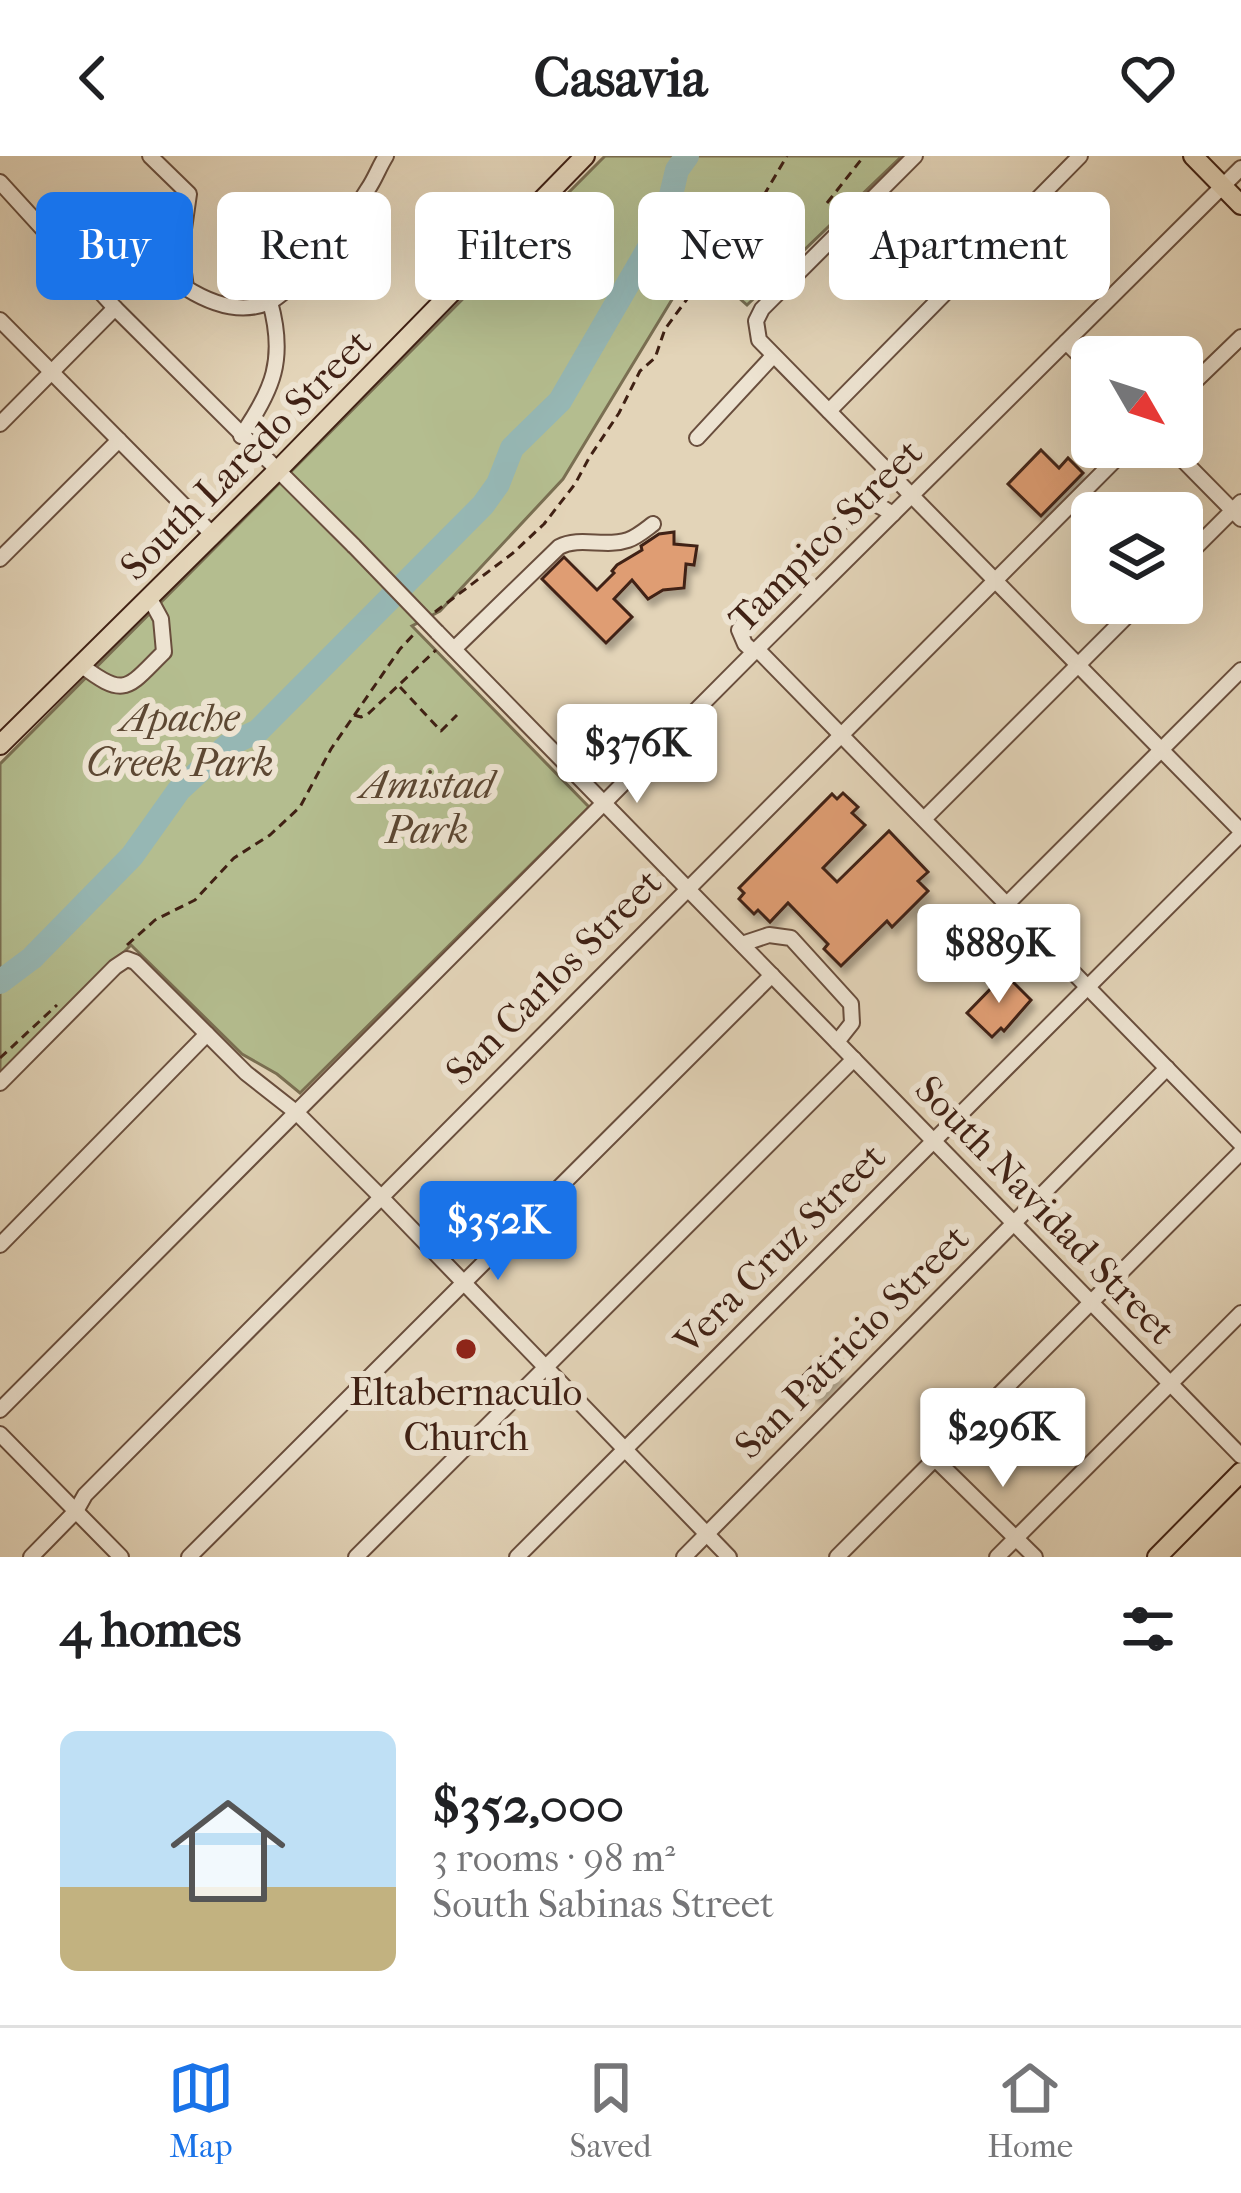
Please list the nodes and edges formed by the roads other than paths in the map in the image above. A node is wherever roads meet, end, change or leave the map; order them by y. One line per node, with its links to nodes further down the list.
1 (150, 156): 11 (street)
2 (386, 156): 11 (street)
3 (586, 156): 27 (main road, South Laredo Street)
4 (915, 156): 17 (street)
5 (1080, 156): 20 (street)
6 (1193, 156): 9 (main road)
7 (1241, 168): 9 (street, Tampico Street)
8 (0, 182): 12 (street, South Navidad Street)
9 (1223, 186): 10 (main road); 15 (street, Tampico Street)
10 (1241, 205)
11 (270, 302): 22 (street)
12 (115, 308): 18 (street); 22 (street, South Navidad Street)
13 (0, 320): 18 (street)
14 (1241, 337): 19 (street)
15 (1066, 341): 16 (street); 28 (street, Tampico Street)
16 (1071, 346)
17 (773, 356): 20 (street); 23 (street)
18 (52, 372): 21 (street); 24 (street)
19 (1203, 374)
20 (829, 411): 28 (street)
21 (0, 424)
22 (241, 436): 27 (street, South Navidad Street)
23 (697, 438)
24 (119, 440): 32 (street); 34 (street)
25 (1107, 468): 35 (street, San Carlos Street)
26 (1192, 468): 29 (street)
27 (278, 470): 32 (main road, South Laredo Street); 38 (street, South Navidad Street, bridge)
28 (912, 495): 30 (street, Tampico Street); 35 (street)
29 (1238, 511): 33 (street)
30 (892, 514): 39 (street, Tampico Street); 39 (street)
31 (653, 524): 38 (street)
32 (212, 534): 36 (main road, South Laredo Street)
33 (1203, 542)
34 (0, 559)
35 (994, 579): 41 (street); 43 (street, San Carlos Street)
36 (149, 597): 40 (main road, South Laredo Street); 40 (street)
37 (1119, 624): 41 (street)
38 (443, 643): 46 (street, South Navidad Street)
39 (756, 651): 43 (street); 46 (street, Tampico Street)
40 (81, 664): 44 (main road, South Laredo Street)
41 (1078, 664): 45 (street); 47 (street)
42 (1241, 670): 45 (street)
43 (841, 734): 47 (street); 49 (street, San Carlos Street)
44 (0, 745)
45 (1161, 750): 48 (street); 50 (street)
46 (603, 805): 49 (street, South Navidad Street); 59 (street, Tampico Street)
47 (924, 819): 50 (street)
48 (1241, 832): 53 (street, Vera Cruz Street)
49 (686, 888): 51 (street, South Navidad Street); 62 (street, San Carlos Street)
50 (1007, 904): 53 (street)
51 (742, 944): 52 (street, South Navidad Street); 55 (street)
52 (772, 975): 55 (street, South Navidad Street); 65 (street)
53 (1089, 987): 57 (street); 60 (street, Vera Cruz Street)
54 (207, 1034): 58 (street); 59 (street); 64 (street)
55 (837, 1042): 56 (street, South Navidad Street)
56 (854, 1059): 60 (street, South Navidad Street); 68 (street)
57 (1167, 1068): 61 (street); 63 (street, San Patricio Street)
58 (0, 1083)
59 (297, 1114): 62 (street); 70 (street, Tampico Street)
60 (932, 1142): 63 (street, South Navidad Street); 72 (street, Vera Cruz Street)
61 (1241, 1148): 66 (street)
62 (381, 1197): 65 (street); 76 (street, San Carlos Street)
63 (1013, 1223): 66 (street, South Navidad Street); 77 (street, San Patricio Street)
64 (0, 1245)
65 (465, 1282): 68 (street); 81 (street)
66 (1091, 1303): 69 (street, South Navidad Street); 74 (street)
67 (1241, 1313): 69 (street)
68 (544, 1367): 72 (street); 82 (street)
69 (1171, 1384): 73 (street, South Navidad Street); 78 (street)
70 (0, 1410)
71 (0, 1434): 76 (street)
72 (624, 1450): 77 (street); 83 (street, Vera Cruz Street)
73 (1241, 1456)
74 (935, 1459): 78 (street); 86 (street)
75 (1241, 1472): 89 (main road)
76 (76, 1511): 79 (street, San Carlos Street); 80 (street)
77 (707, 1534): 84 (street, San Patricio Street); 85 (street)
78 (1017, 1538): 87 (street); 88 (street)
79 (31, 1557)
80 (121, 1557)
81 (189, 1557)
82 (356, 1557)
83 (518, 1557)
84 (684, 1557)
85 (729, 1557)
86 (837, 1557)
87 (997, 1557)
88 (1035, 1557)
89 (1156, 1557)

